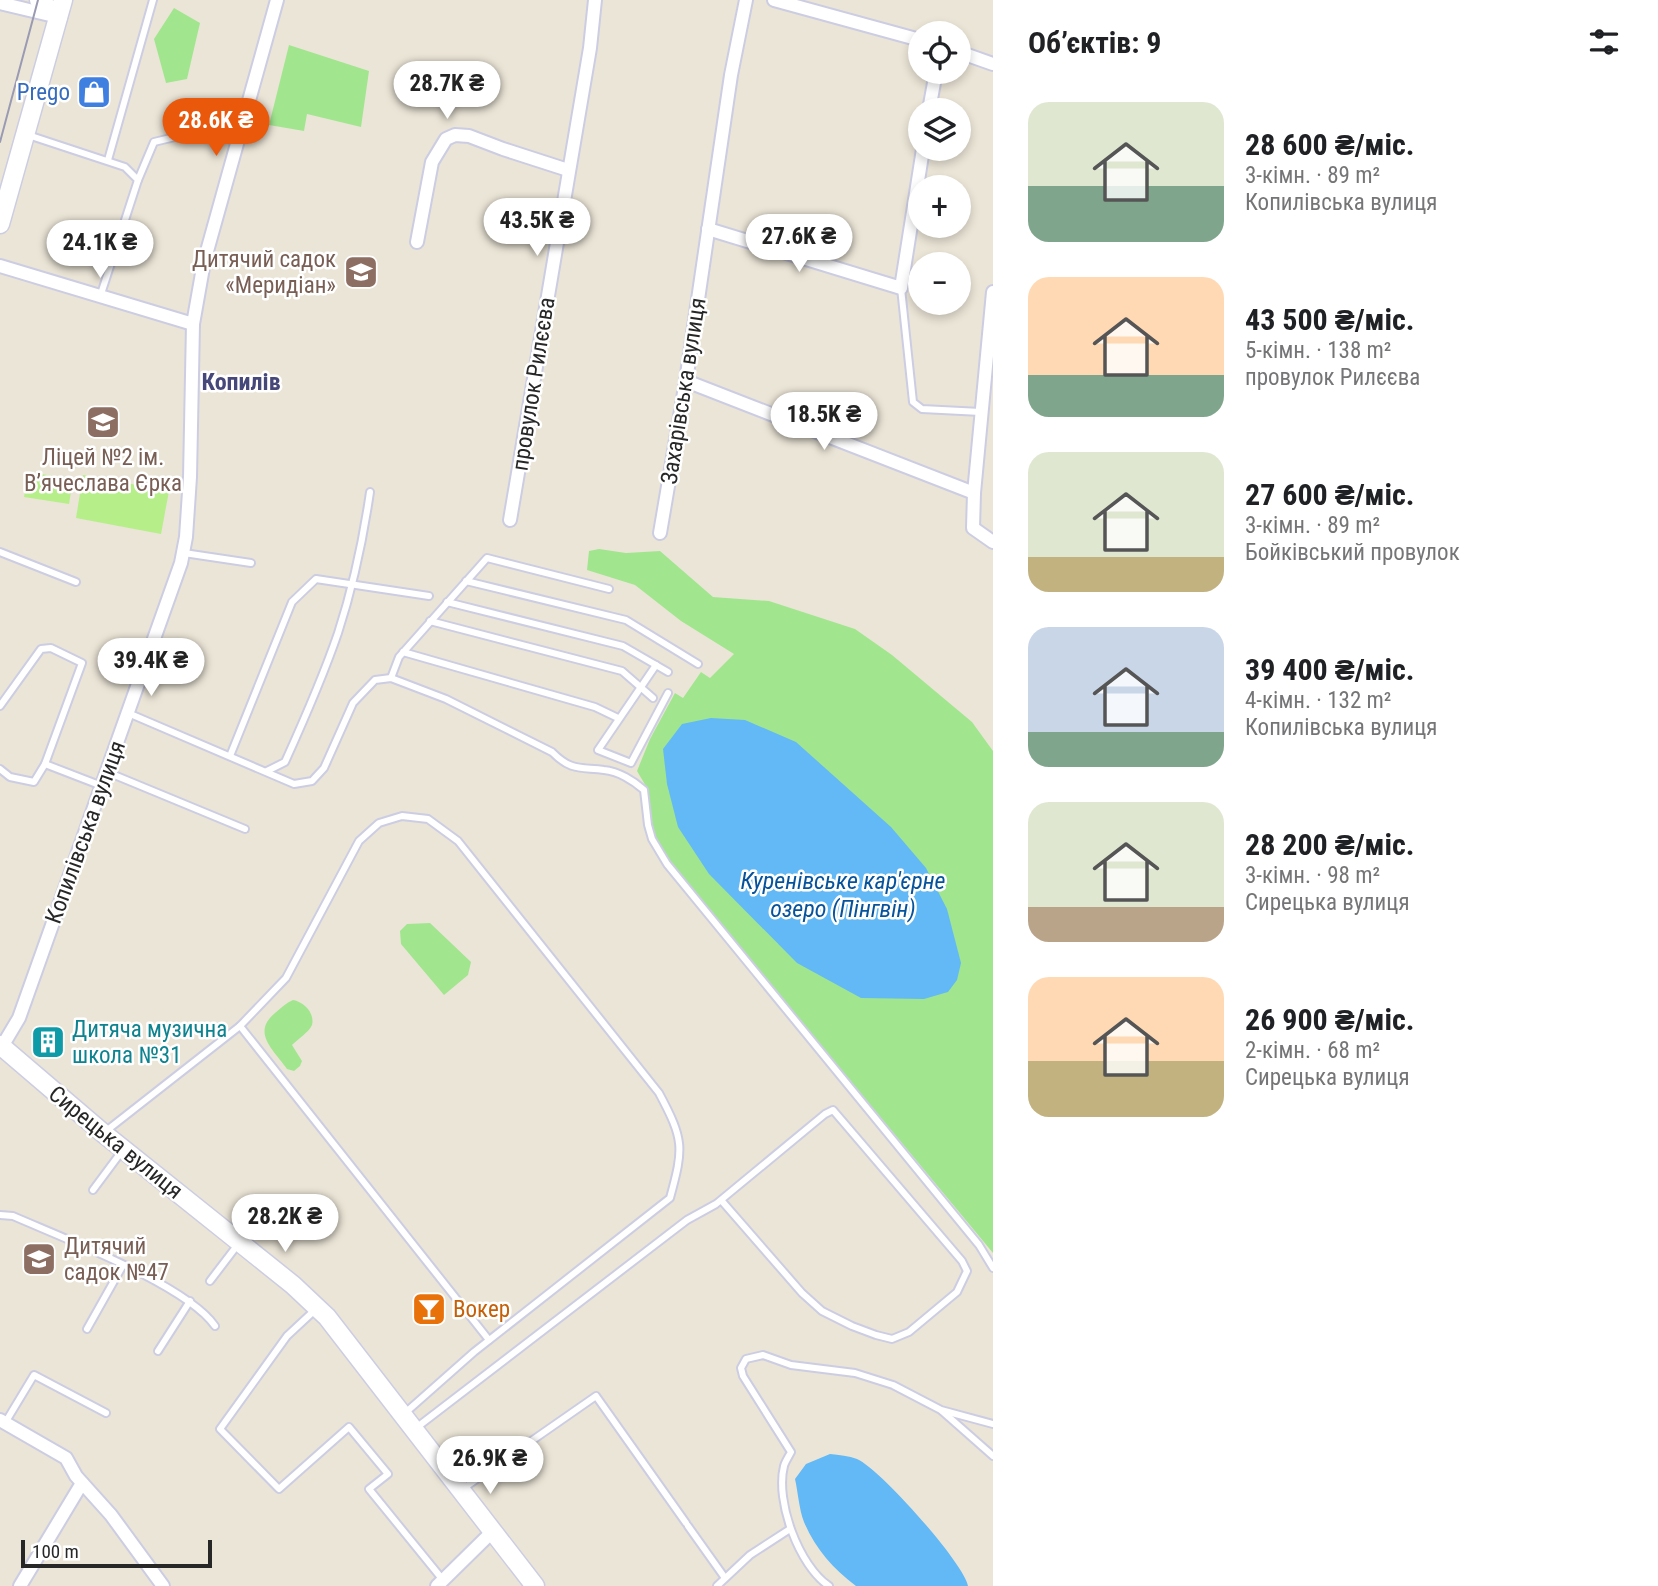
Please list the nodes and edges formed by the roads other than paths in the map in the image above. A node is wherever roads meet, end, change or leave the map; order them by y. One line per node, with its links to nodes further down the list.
1 (39, 0): 8 (main road)
2 (153, 0): 16 (lane)
3 (277, 0): 13 (street, Копилівська вулиця)
4 (595, 0): 18 (street, провулок Рилєєва)
5 (746, 0): 21 (street, Захарівська вулиця)
6 (774, 0): 9 (street)
7 (0, 3): 8 (street)
8 (61, 8): 14 (main road)
9 (908, 37)
10 (971, 56): 11 (street)
11 (993, 64)
12 (204, 111): 13 (lane)
13 (243, 126): 28 (street, Копилівська вулиця)
14 (26, 134): 16 (lane); 20 (main road)
15 (175, 137): 19 (lane)
16 (108, 160): 19 (lane)
17 (921, 161): 24 (street)
18 (568, 170): 22 (street); 33 (street, провулок Рилєєва)
19 (138, 180): 26 (lane)
20 (0, 224)
21 (708, 229): 24 (street); 29 (street, Захарівська вулиця)
22 (417, 242)
23 (0, 266): 26 (street)
24 (901, 288): 30 (lane)
25 (993, 292): 27 (street)
26 (100, 298): 28 (street)
27 (992, 318): 30 (street)
28 (193, 324): 37 (street, Копилівська вулиця)
29 (686, 381): 32 (street); 34 (street, Захарівська вулиця)
30 (981, 412): 32 (street)
31 (370, 492): 42 (lane)
32 (974, 493): 35 (street)
33 (510, 520)
34 (660, 533)
35 (993, 542)
36 (2, 553): 38 (lane); 41 (lane)
37 (183, 553): 39 (lane); 56 (street, Копилівська вулиця)
38 (0, 562)
39 (251, 562)
40 (466, 581): 43 (lane); 45 (lane); 48 (lane)
41 (76, 582)
42 (351, 584): 44 (lane); 58 (lane); 62 (lane)
43 (609, 589)
44 (429, 596)
45 (447, 602): 46 (lane); 49 (lane)
46 (430, 621): 47 (lane); 52 (lane)
47 (403, 652): 51 (lane); 57 (lane)
48 (698, 664)
49 (656, 665): 50 (lane); 52 (lane)
50 (668, 672)
51 (391, 678): 62 (lane); 64 (lane)
52 (640, 687): 54 (lane); 57 (lane)
53 (668, 694): 59 (lane)
54 (653, 698)
55 (0, 706): 60 (lane)
56 (128, 713): 58 (lane); 63 (street, Копилівська вулиця)
57 (618, 718): 59 (lane)
58 (230, 756): 62 (lane)
59 (631, 763): 64 (lane)
60 (45, 764): 61 (lane); 65 (lane)
61 (0, 769)
62 (267, 771)
63 (107, 772): 65 (street, Копилівська вулиця); 66 (lane)
64 (625, 777): 76 (lane)
65 (102, 786): 68 (street, Копилівська вулиця)
66 (245, 829)
67 (240, 1026): 69 (lane); 82 (lane); 82 (lane)
68 (1, 1047): 69 (main road, Сирецька вулиця)
69 (103, 1133): 70 (main road, Сирецька вулиця)
70 (123, 1149): 71 (lane); 74 (main road, Сирецька вулиця)
71 (93, 1190)
72 (721, 1200): 72 (lane); 89 (lane)
73 (0, 1215): 75 (lane)
74 (240, 1242): 77 (lane); 79 (main road, Сирецька вулиця)
75 (123, 1265): 78 (lane); 81 (lane)
76 (993, 1268)
77 (210, 1281)
78 (190, 1301): 80 (lane); 83 (lane)
79 (318, 1307): 86 (main road, Сирецька вулиця); 96 (lane)
80 (215, 1326)
81 (87, 1329)
82 (489, 1340): 86 (lane)
83 (158, 1352)
84 (941, 1410): 88 (lane); 90 (lane); 93 (lane)
85 (106, 1413): 87 (lane)
86 (403, 1414): 89 (main road, Сирецька вулиця)
87 (2, 1421): 91 (street)
88 (993, 1424)
89 (415, 1429): 92 (main road, Сирецька вулиця)
90 (993, 1456)
91 (82, 1483): 97 (street); 98 (street)
92 (461, 1490): 94 (main road, Сирецька вулиця); 95 (lane)
93 (790, 1529): 95 (lane); 101 (lane)
94 (493, 1531): 96 (street); 99 (main road, Сирецька вулиця)
95 (725, 1578): 100 (lane)
96 (440, 1583)
97 (20, 1586)
98 (163, 1586)
99 (535, 1586)
100 (717, 1586)
101 (829, 1586)

